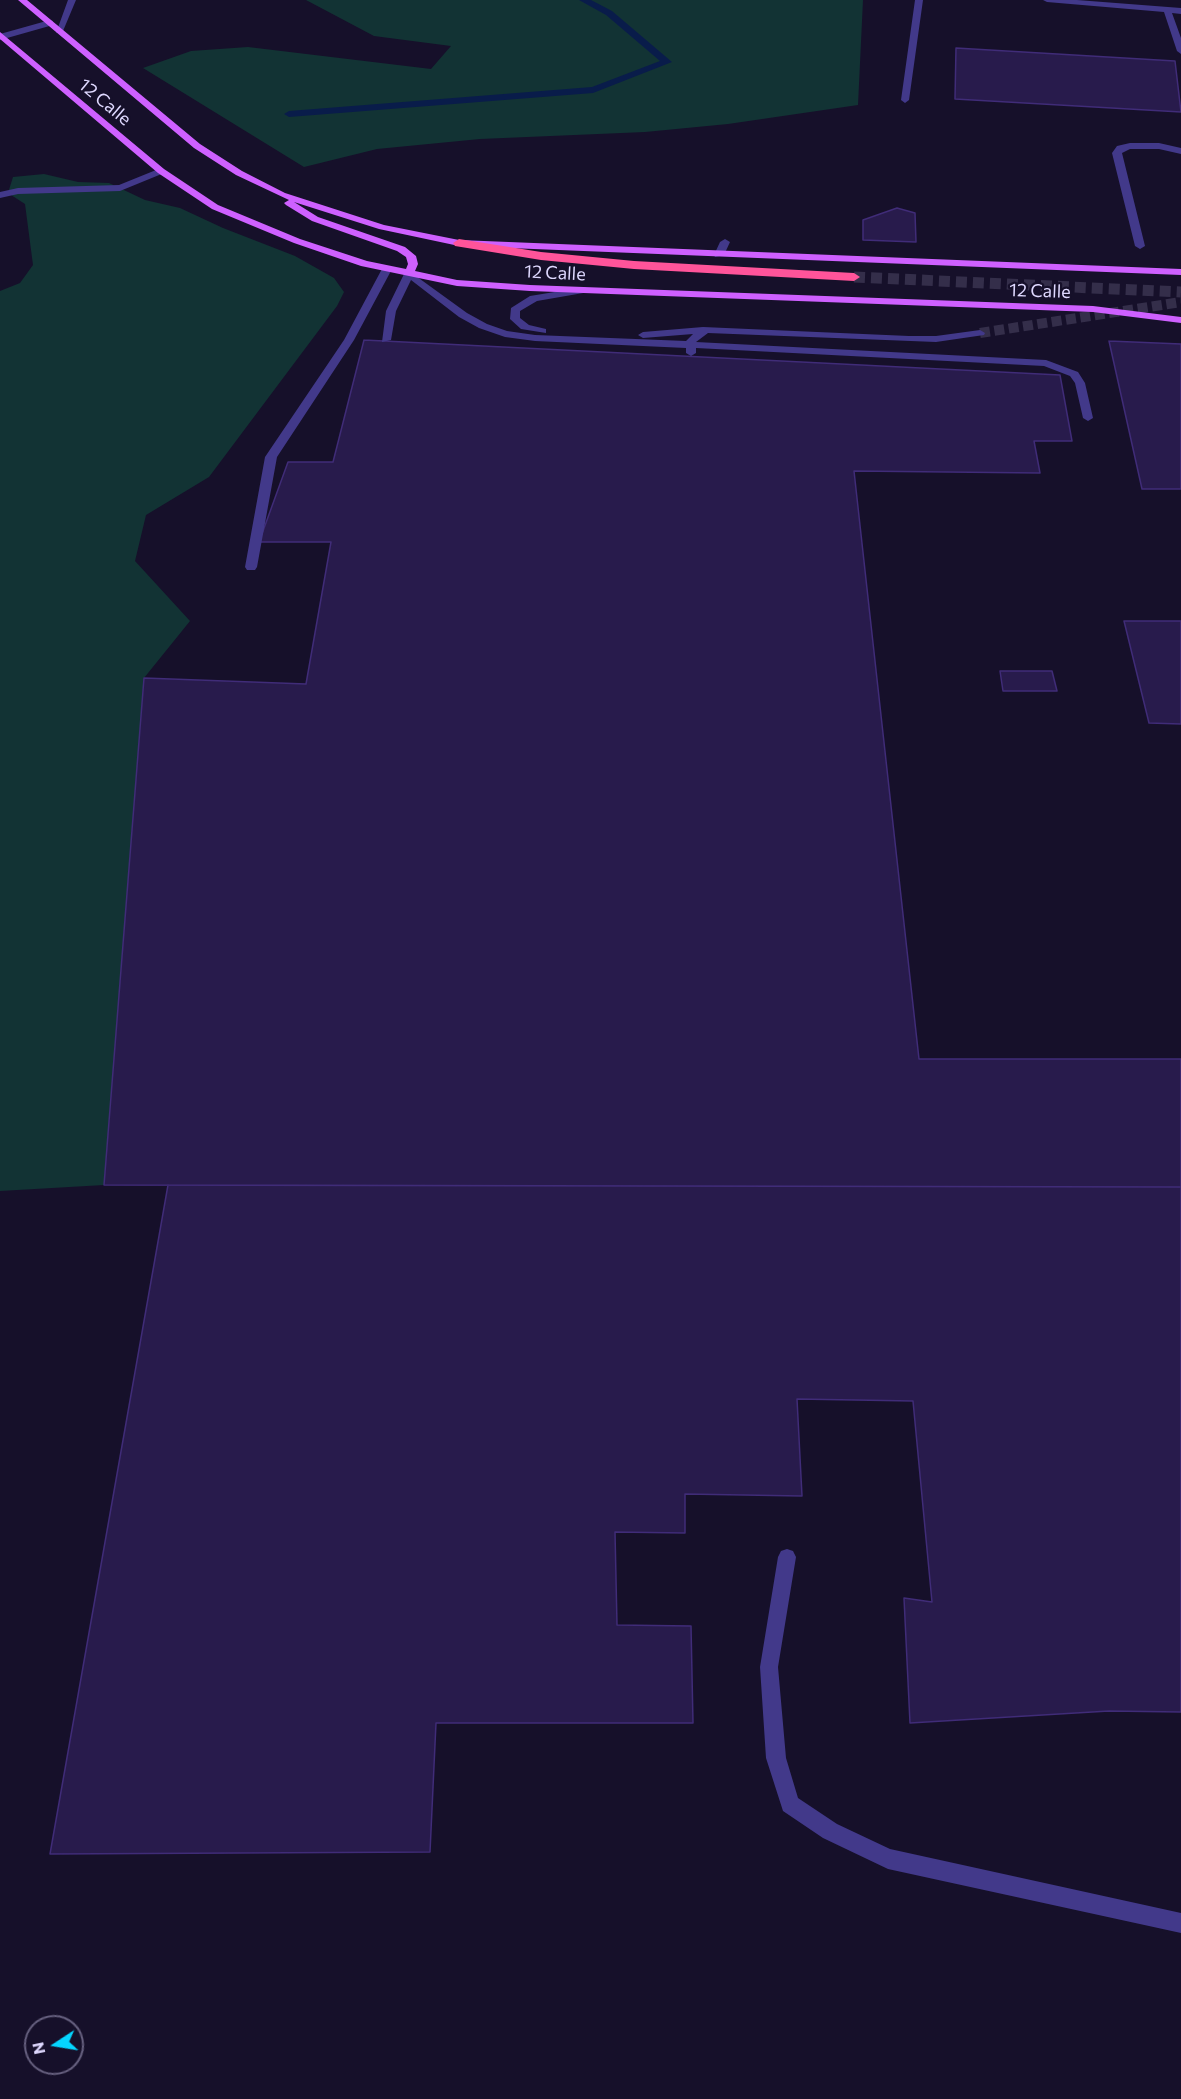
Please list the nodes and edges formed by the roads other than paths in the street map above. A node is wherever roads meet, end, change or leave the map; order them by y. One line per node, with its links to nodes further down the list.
1 (22, 0): 7 (main road, 12 Calle)
2 (72, 0): 8 (street)
3 (919, 0): 11 (street)
4 (1047, 0): 5 (street)
5 (1167, 10): 6 (street); 10 (street)
6 (1181, 11)
7 (50, 23): 8 (main road, 12 Calle); 9 (street)
8 (59, 32): 15 (main road, 12 Calle)
9 (0, 36): 13 (main road, 12 Calle)
10 (1181, 51)
11 (905, 100)
12 (1181, 151): 18 (street)
13 (161, 171): 14 (street); 20 (main road, 12 Calle)
14 (0, 195)
15 (282, 195): 17 (main road, 12 Calle); 22 (main road)
16 (725, 242): 19 (street)
17 (459, 243): 19 (main road, 12 Calle); 23 (highway)
18 (1140, 246)
19 (719, 255): 21 (main road, 12 Calle)
20 (387, 269): 22 (main road, 12 Calle); 31 (street)
21 (1181, 272)
22 (409, 274): 24 (main road, 12 Calle); 28 (street); 29 (street)
23 (854, 277)
24 (585, 290): 25 (main road, 12 Calle); 26 (street)
25 (1181, 320)
26 (706, 330): 27 (street); 29 (street)
27 (980, 333)
28 (386, 340)
29 (691, 350): 30 (street)
30 (1088, 418)
31 (251, 567)
32 (787, 1557): 33 (street)
33 (1181, 1923)

